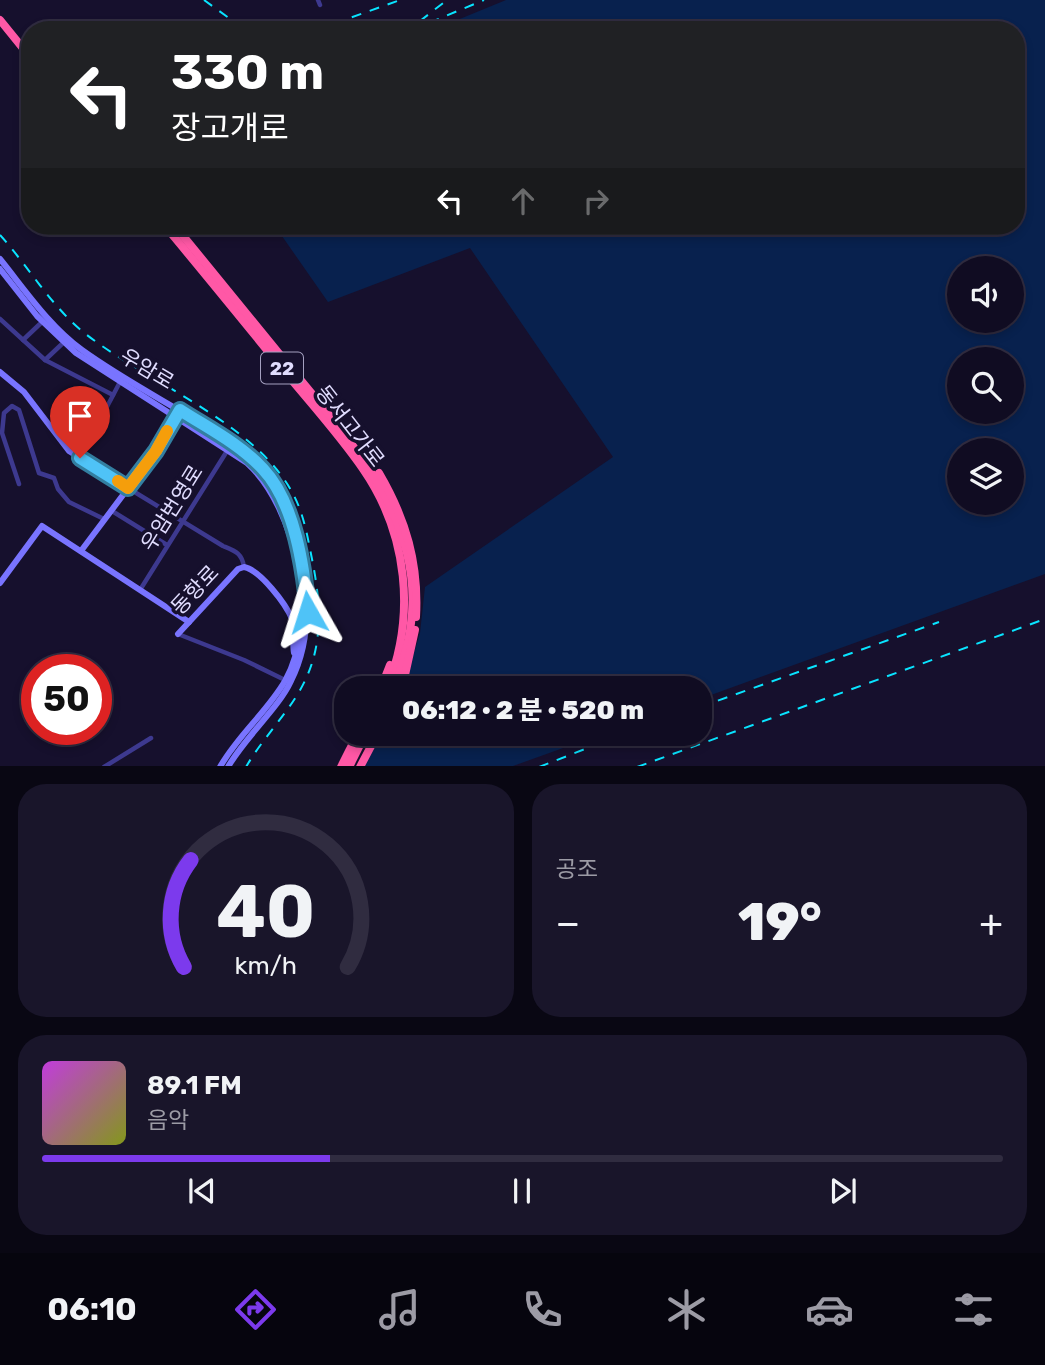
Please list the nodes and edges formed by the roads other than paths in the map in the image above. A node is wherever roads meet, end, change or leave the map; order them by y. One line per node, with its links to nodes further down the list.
1 (0, 12): 3 (highway)
2 (0, 20): 4 (highway)
3 (21, 37)
4 (21, 46)
5 (172, 235): 19 (highway, 동서고가로 / 22)
6 (182, 235): 36 (highway, 동서고가로 / 22)
7 (0, 259): 17 (main road, 우암로)
8 (0, 269): 10 (main road, 우암로)
9 (0, 319): 11 (street)
10 (42, 322): 11 (street); 12 (main road, 우암로)
11 (23, 340): 13 (street)
12 (64, 343): 13 (street); 15 (main road, 우암로)
13 (46, 360): 16 (street)
14 (0, 372): 20 (main road)
15 (120, 382): 16 (street); 17 (main road, 우암로)
16 (113, 395): 20 (street)
17 (178, 413): 18 (main road, 우암로); 22 (main road)
18 (230, 446): 25 (street, 우암번영로); 33 (main road, 우암로); 44 (main road, 우암로)
19 (347, 447): 34 (highway); 35 (highway, 동서고가로 / 22)
20 (80, 458): 22 (main road)
21 (19, 484): 24 (street)
22 (128, 488): 23 (main road); 25 (street)
23 (111, 510): 24 (main road); 26 (street)
24 (104, 519): 27 (main road)
25 (182, 521): 26 (street, 우암번영로); 28 (street)
26 (167, 545): 30 (street, 우암번영로)
27 (80, 551): 29 (main road); 30 (main road)
28 (244, 567): 31 (main road, 동항로); 33 (main road, 동항로)
29 (0, 583)
30 (140, 590): 31 (main road)
31 (189, 622): 32 (main road, 동항로)
32 (178, 634): 37 (street, 동항로)
33 (295, 656): 37 (main road, 우암로)
34 (386, 676)
35 (392, 676)
36 (400, 676)
37 (285, 680): 43 (main road, 우암로)
38 (151, 738): 42 (street)
39 (351, 746): 45 (highway)
40 (359, 746): 46 (highway)
41 (369, 746): 47 (highway)
42 (104, 766)
43 (220, 766)
44 (228, 766)
45 (341, 766)
46 (349, 766)
47 (359, 766)

